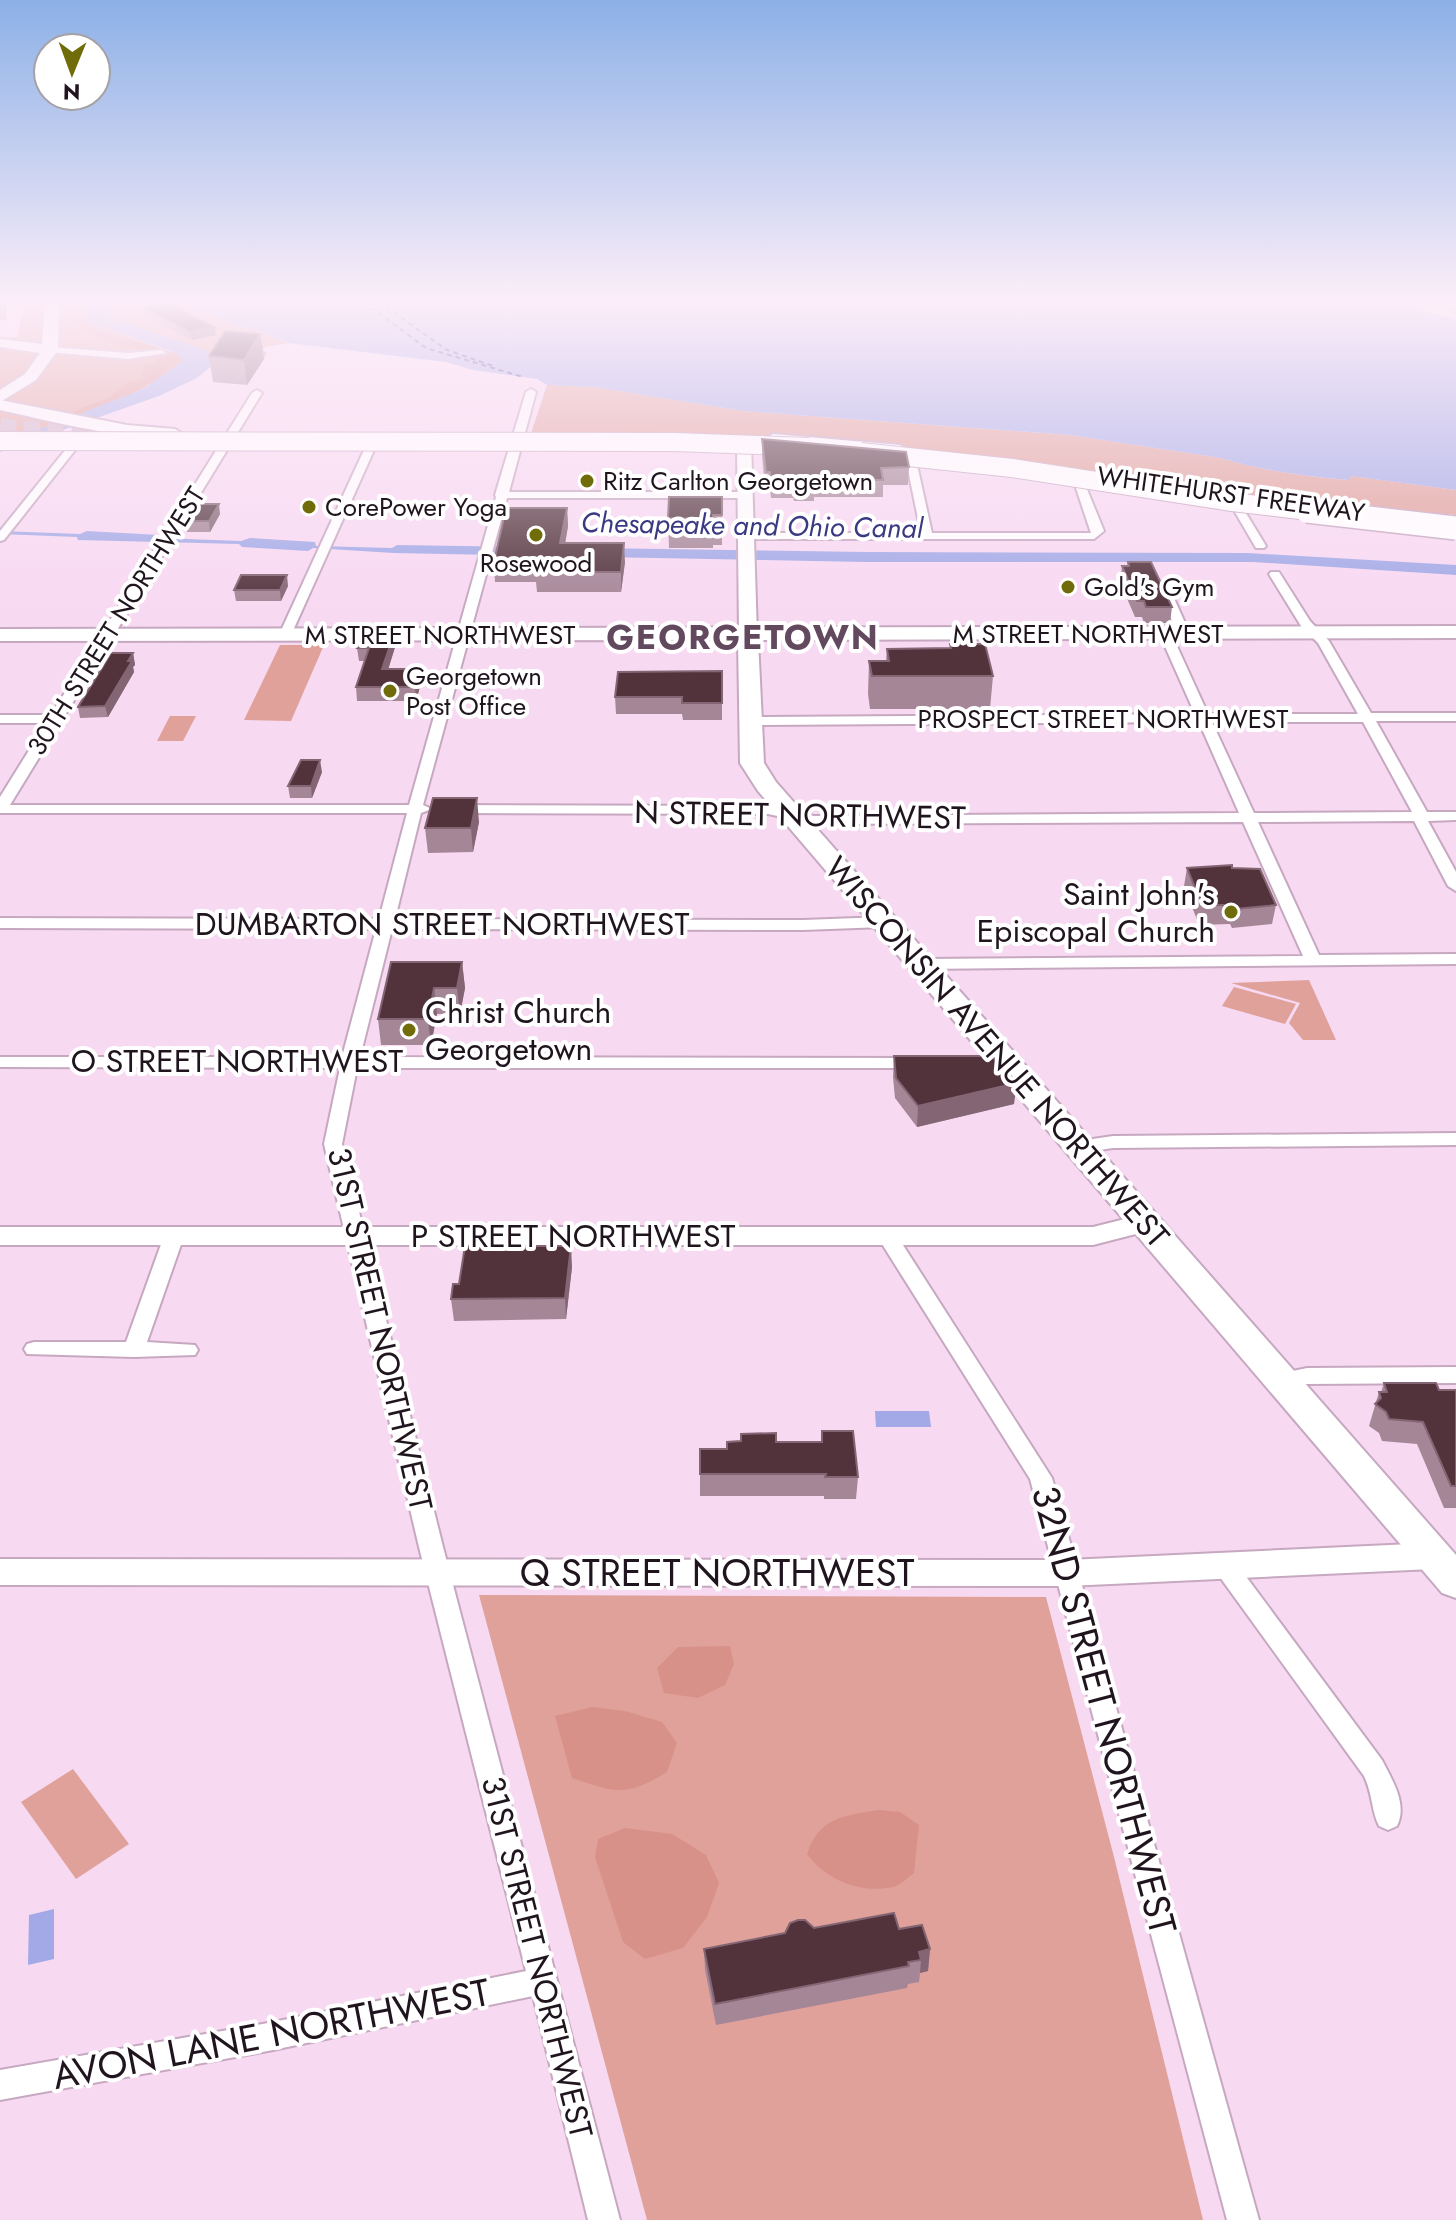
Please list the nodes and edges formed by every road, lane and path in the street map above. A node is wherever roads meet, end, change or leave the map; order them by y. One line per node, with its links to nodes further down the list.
1 (32, 406): 4 (highway)
2 (249, 406): 7 (street, 30TH STREET NORTHWEST)
3 (527, 406): 9 (street, 31ST STREET NORTHWEST)
4 (127, 431): 5 (highway, WHITEHURST FREEWAY); 18 (highway, WHITEHURST FREEWAY, bridge)
5 (4, 434): 6 (main road); 10 (highway, WHITEHURST FREEWAY, bridge)
6 (82, 435): 7 (main road); 20 (street)
7 (229, 438): 8 (main road); 27 (street, 30TH STREET NORTHWEST)
8 (374, 439): 9 (main road); 30 (street)
9 (516, 439): 11 (main road); 15 (street, 31ST STREET NORTHWEST)
10 (261, 440): 12 (highway, bridge); 18 (highway, WHITEHURST FREEWAY, bridge)
11 (744, 441): 16 (main road, WISCONSIN AVENUE NORTHWEST); 18 (street)
12 (0, 455)
13 (911, 460): 19 (street)
14 (1079, 482): 19 (street)
15 (500, 495): 16 (street); 31 (street, 31ST STREET NORTHWEST)
16 (745, 495): 22 (main road, WISCONSIN AVENUE NORTHWEST)
17 (1237, 507): 21 (street)
18 (1456, 524)
19 (927, 537): 22 (street)
20 (0, 538)
21 (1260, 546)
22 (746, 550): 32 (main road, WISCONSIN AVENUE NORTHWEST)
23 (1156, 574): 28 (street)
24 (1275, 574): 26 (street)
25 (1456, 632): 26 (main road, M STREET NORTHWEST)
26 (1315, 633): 28 (main road, M STREET NORTHWEST); 34 (street)
27 (109, 634): 29 (main road, M STREET NORTHWEST); 30 (main road, M STREET NORTHWEST); 36 (street, 30TH STREET NORTHWEST)
28 (1174, 634): 32 (main road, M STREET NORTHWEST); 37 (street)
29 (0, 635)
30 (285, 635): 31 (main road, M STREET NORTHWEST)
31 (463, 635): 32 (main road, M STREET NORTHWEST); 40 (street, 31ST STREET NORTHWEST)
32 (748, 635): 38 (main road, WISCONSIN AVENUE NORTHWEST)
33 (1456, 717): 34 (street, PROSPECT STREET NORTHWEST)
34 (1368, 718): 37 (street, PROSPECT STREET NORTHWEST); 43 (street)
35 (0, 719): 36 (street)
36 (56, 719): 39 (street, 30TH STREET NORTHWEST)
37 (1202, 719): 38 (street, PROSPECT STREET NORTHWEST); 44 (street)
38 (750, 721): 41 (main road, WISCONSIN AVENUE NORTHWEST)
39 (0, 809): 40 (street, N STREET NORTHWEST)
40 (416, 810): 41 (street, N STREET NORTHWEST); 48 (street, 31ST STREET NORTHWEST)
41 (790, 814): 44 (street, N STREET NORTHWEST); 46 (main road, WISCONSIN AVENUE NORTHWEST)
42 (1456, 816): 43 (street, N STREET NORTHWEST)
43 (1421, 817): 44 (street, N STREET NORTHWEST); 45 (street)
44 (1246, 818): 50 (street)
45 (1456, 886)
46 (884, 922): 48 (street, DUMBARTON STREET NORTHWEST); 51 (main road, WISCONSIN AVENUE NORTHWEST)
47 (0, 923): 48 (street, DUMBARTON STREET NORTHWEST)
48 (387, 923): 52 (street, 31ST STREET NORTHWEST)
49 (1456, 959): 50 (street)
50 (1313, 960): 51 (street)
51 (921, 964): 56 (main road, WISCONSIN AVENUE NORTHWEST)
52 (350, 1061): 53 (street, O STREET NORTHWEST); 54 (street, O STREET NORTHWEST); 60 (street, 31ST STREET NORTHWEST)
53 (0, 1062)
54 (938, 1063)
55 (1456, 1139): 56 (street)
56 (1079, 1147): 57 (main road, WISCONSIN AVENUE NORTHWEST)
57 (1145, 1223): 61 (main road, P STREET NORTHWEST); 66 (main road, WISCONSIN AVENUE NORTHWEST)
58 (0, 1236): 59 (main road, P STREET NORTHWEST)
59 (174, 1236): 60 (main road, P STREET NORTHWEST); 63 (street)
60 (353, 1236): 61 (main road, P STREET NORTHWEST); 70 (street, 31ST STREET NORTHWEST)
61 (887, 1236): 71 (street, 32ND STREET NORTHWEST)
62 (34, 1349): 63 (street)
63 (134, 1350): 64 (street)
64 (188, 1350)
65 (1456, 1375): 66 (street)
66 (1282, 1380): 68 (main road, WISCONSIN AVENUE NORTHWEST)
67 (1225, 1566): 68 (main road, Q STREET NORTHWEST); 71 (main road, Q STREET NORTHWEST); 72 (street)
68 (1444, 1569)
69 (0, 1572): 70 (main road, Q STREET NORTHWEST)
70 (439, 1572): 71 (main road, Q STREET NORTHWEST); 73 (street, 31ST STREET NORTHWEST)
71 (1068, 1573): 76 (street, 32ND STREET NORTHWEST)
72 (1388, 1818)
73 (542, 1981): 74 (street, AVON LANE NORTHWEST); 75 (street, 31ST STREET NORTHWEST)
74 (0, 2085)
75 (604, 2220)
76 (1243, 2220)

